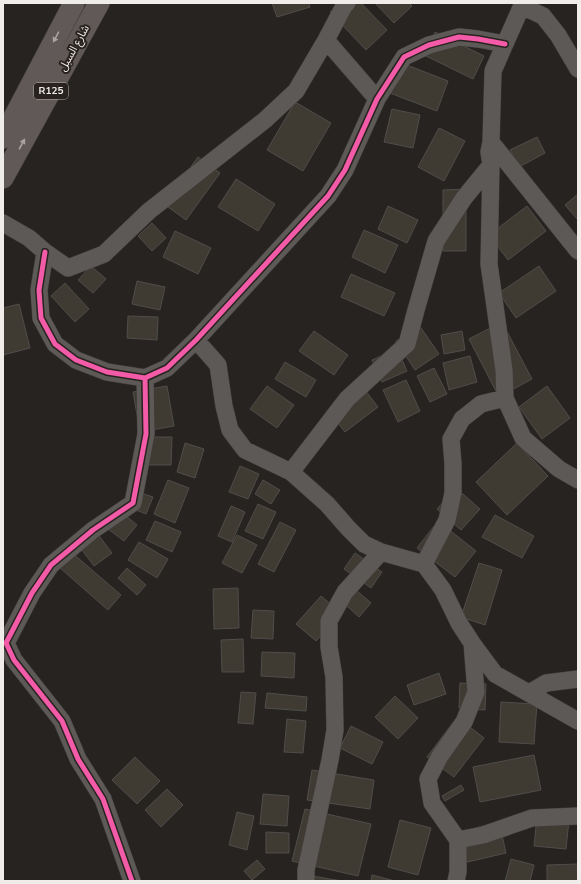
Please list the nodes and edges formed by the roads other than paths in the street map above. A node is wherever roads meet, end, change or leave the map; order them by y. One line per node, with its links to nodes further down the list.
1 (74, 3): 9 (main road, شارع السبل / R125, one-way to 9)
2 (99, 3): 12 (main road, شارع السبل / R125, one-way to 2)
3 (347, 3): 5 (street)
4 (522, 4): 6 (street); 7 (street)
5 (326, 40): 8 (street); 15 (street)
6 (505, 44): 8 (street); 10 (street)
7 (578, 69)
8 (377, 99): 16 (street)
9 (3, 138)
10 (491, 142): 11 (street); 14 (street)
11 (491, 165): 18 (street); 19 (street)
12 (3, 178)
13 (3, 223): 15 (street)
14 (578, 251)
15 (45, 252): 17 (street)
16 (196, 340): 17 (street); 19 (street)
17 (145, 378): 29 (street)
18 (505, 398): 20 (street); 22 (street)
19 (292, 472): 21 (street)
20 (578, 480)
21 (381, 552): 22 (street); 30 (street)
22 (424, 564): 23 (street)
23 (472, 643): 25 (street); 28 (street)
24 (578, 679): 25 (street)
25 (529, 693): 26 (street)
26 (578, 721)
27 (578, 816): 28 (street)
28 (458, 840): 31 (street)
29 (132, 881)
30 (306, 881)
31 (456, 881)

